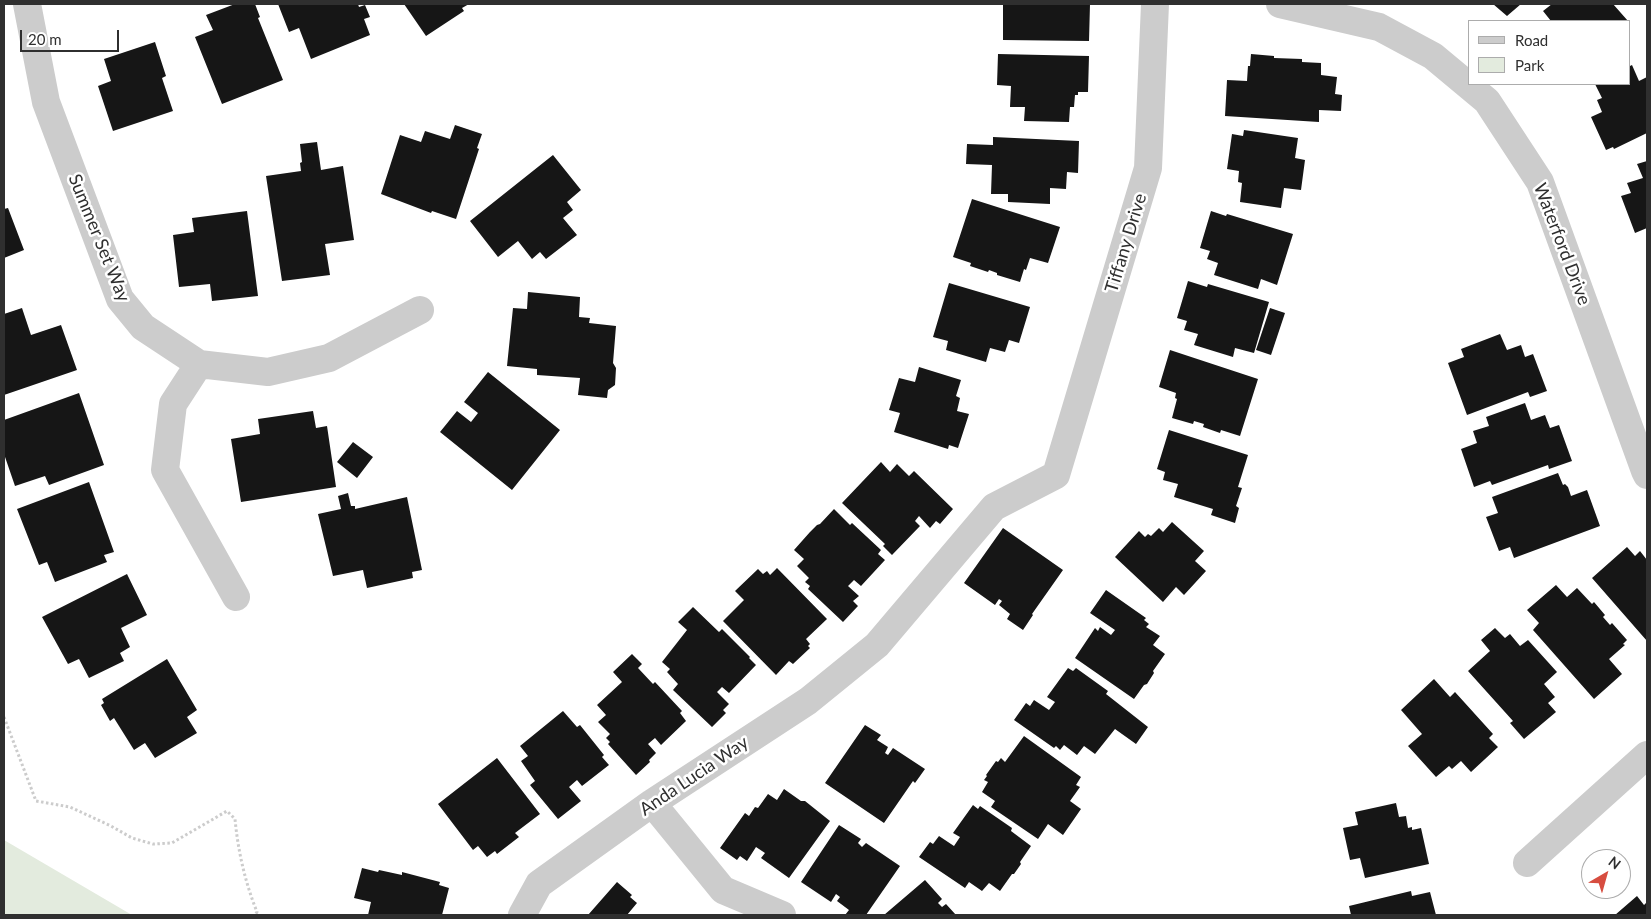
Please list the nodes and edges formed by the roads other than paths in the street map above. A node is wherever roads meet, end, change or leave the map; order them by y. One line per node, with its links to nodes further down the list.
1 (29, 4): 5 (street, Summer Set Way)
2 (1155, 4): 7 (street, Tiffany Drive)
3 (1280, 4): 6 (street, Waterford Drive)
4 (420, 310): 5 (street)
5 (199, 364): 8 (street)
6 (1647, 474)
7 (1056, 475): 10 (street, Anda Lucia Way)
8 (236, 597)
9 (1647, 755): 11 (street)
10 (652, 803): 12 (street, Anda Lucia Way); 13 (street)
11 (1527, 863)
12 (522, 915)
13 (782, 915)

